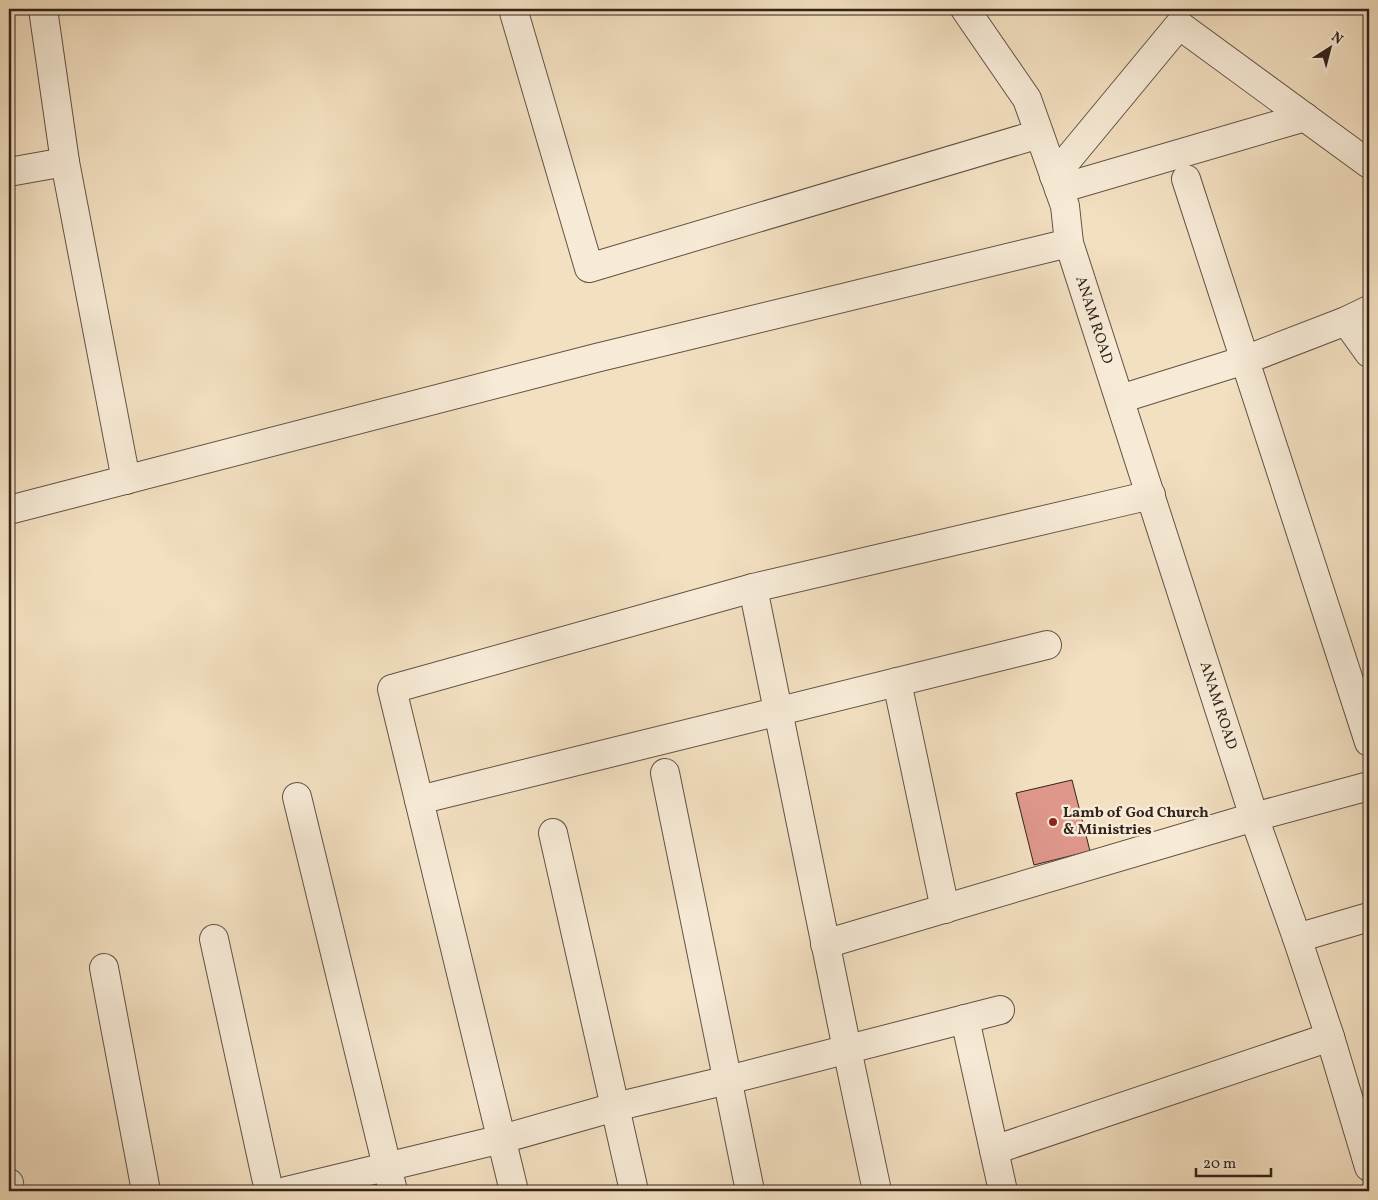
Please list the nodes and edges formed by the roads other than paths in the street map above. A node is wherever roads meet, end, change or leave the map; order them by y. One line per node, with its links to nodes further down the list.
1 (42, 9): 6 (street)
2 (513, 9): 5 (street)
3 (965, 9): 5 (street, ANAM ROAD)
4 (1305, 117): 7 (street); 10 (street); 10 (street)
5 (1040, 134): 10 (street, ANAM ROAD)
6 (65, 162): 8 (street); 16 (street)
7 (1369, 164)
8 (9, 172)
9 (1186, 179): 14 (street)
10 (1057, 183): 11 (street, ANAM ROAD)
11 (1069, 243): 15 (street, ANAM ROAD); 16 (street)
12 (1358, 315): 13 (street); 14 (street)
13 (1369, 353)
14 (1245, 360): 15 (street); 23 (street)
15 (1120, 399): 17 (street, ANAM ROAD)
16 (126, 480): 18 (street)
17 (1151, 495): 19 (street); 28 (street, ANAM ROAD)
18 (9, 510)
19 (753, 588): 22 (street); 27 (street)
20 (1047, 645): 21 (street)
21 (897, 682): 22 (street); 30 (street)
22 (778, 711): 27 (street); 34 (street)
23 (1369, 742)
24 (665, 773): 40 (street)
25 (1369, 786): 28 (street)
26 (297, 797): 45 (street)
27 (420, 800): 42 (street)
28 (1254, 816): 30 (street); 32 (street, ANAM ROAD)
29 (552, 832): 41 (street)
30 (945, 909): 34 (street)
31 (1369, 917): 32 (street)
32 (1297, 938): 38 (street, ANAM ROAD)
33 (214, 939): 49 (street)
34 (825, 944): 39 (street)
35 (104, 968): 48 (street)
36 (1000, 1010): 37 (street)
37 (965, 1019): 39 (street); 43 (street)
38 (1330, 1037): 43 (street); 44 (street, ANAM ROAD)
39 (846, 1049): 40 (street); 54 (street)
40 (728, 1080): 41 (street); 53 (street)
41 (615, 1107): 42 (street); 52 (street)
42 (502, 1139): 45 (street); 51 (street)
43 (994, 1150): 55 (street)
44 (1369, 1167)
45 (390, 1178): 50 (street)
46 (9, 1183): 47 (street)
47 (10, 1191)
48 (146, 1191)
49 (269, 1191)
50 (286, 1191)
51 (514, 1191)
52 (634, 1191)
53 (750, 1191)
54 (877, 1191)
55 (1003, 1191)

